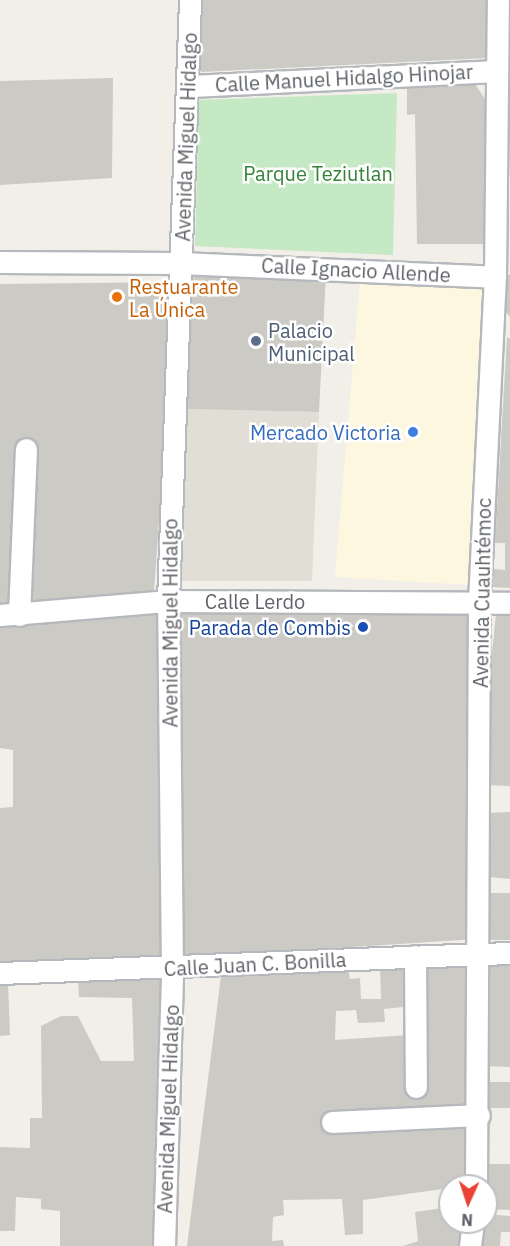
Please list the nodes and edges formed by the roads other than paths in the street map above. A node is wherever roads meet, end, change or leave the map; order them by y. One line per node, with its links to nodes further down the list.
1 (190, 0): 4 (street, Avenida Miguel Hidalgo)
2 (498, 0): 3 (street, Avenida Cuauhtémoc)
3 (497, 71): 4 (street, Calle Manuel Hidalgo Hinojar); 8 (street, Avenida Cuauhtémoc)
4 (191, 86): 6 (street, Avenida Miguel Hidalgo)
5 (0, 252): 6 (street)
6 (180, 260): 7 (street, Calle Ignacio Allende); 8 (street, Calle Ignacio Allende); 11 (street, Avenida Miguel Hidalgo)
7 (0, 262)
8 (495, 277): 9 (street, Avenida Cuauhtémoc)
9 (502, 322): 12 (street, Avenida Cuauhtémoc)
10 (26, 449): 14 (street)
11 (168, 601): 12 (street, Calle Lerdo); 14 (street, Calle Lerdo); 18 (street, Avenida Miguel Hidalgo)
12 (479, 602): 13 (street, Calle Lerdo); 15 (street, Avenida Cuauhtémoc)
13 (510, 603)
14 (10, 615)
15 (480, 952): 16 (street, Calle Juan C. Bonilla); 17 (street, Calle Juan C. Bonilla); 21 (street, Avenida Cuauhtémoc)
16 (510, 953)
17 (415, 956): 18 (street, Calle Juan C. Bonilla); 20 (street)
18 (172, 969): 19 (street, Calle Juan C. Bonilla); 24 (street, Avenida Miguel Hidalgo)
19 (0, 973)
20 (416, 1087)
21 (479, 1115): 22 (street); 23 (street, Avenida Cuauhtémoc)
22 (332, 1122)
23 (477, 1174)
24 (164, 1246)

